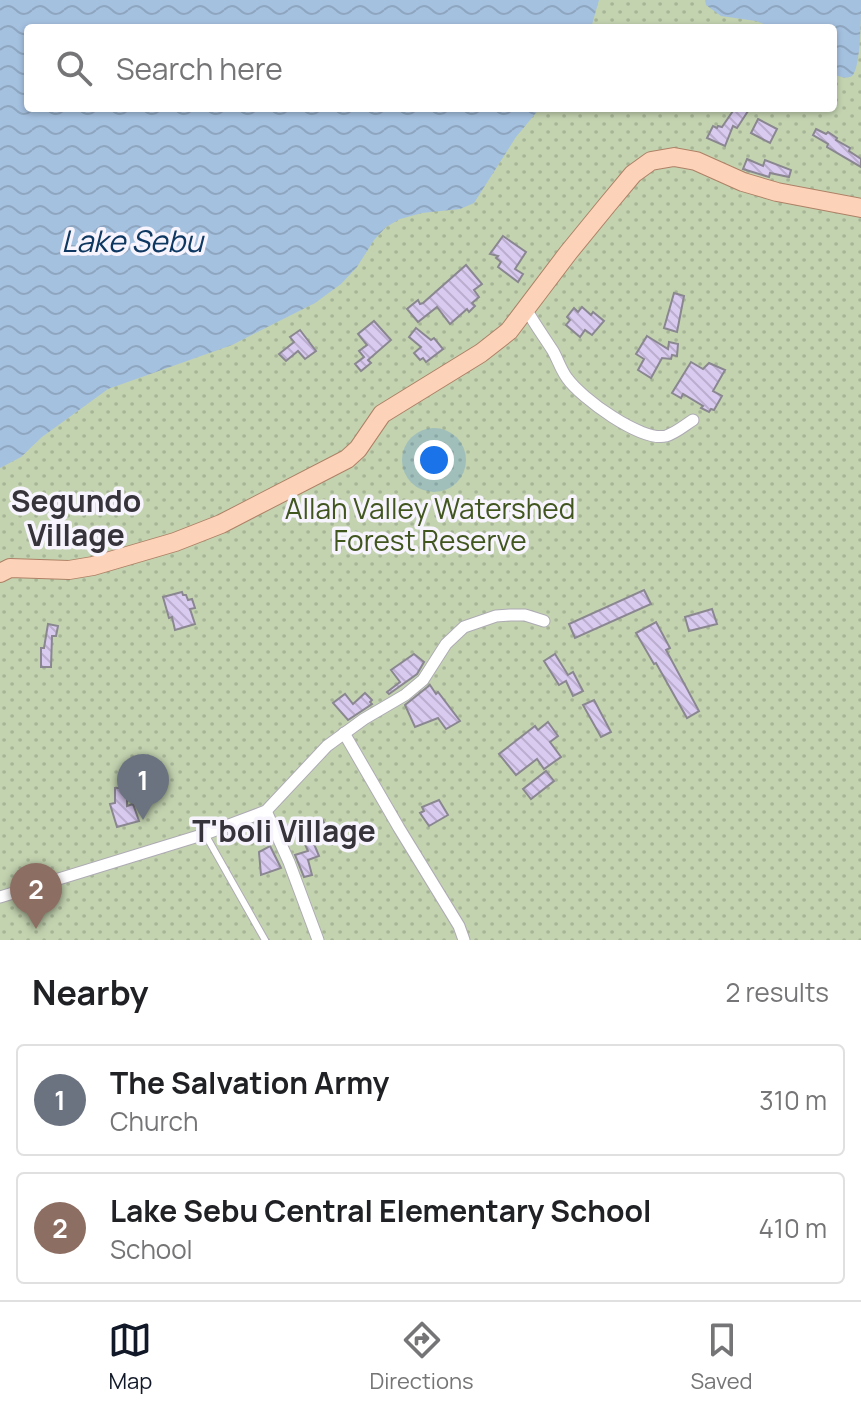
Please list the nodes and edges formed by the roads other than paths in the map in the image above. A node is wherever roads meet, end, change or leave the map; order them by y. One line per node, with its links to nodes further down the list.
1 (861, 208): 2 (main road)
2 (526, 309): 3 (street); 4 (main road)
3 (693, 420)
4 (0, 573)
5 (544, 621): 6 (street)
6 (344, 733): 7 (street); 12 (street)
7 (266, 811): 8 (street); 11 (street)
8 (205, 834): 9 (street); 10 (lane)
9 (0, 897)
10 (265, 940)
11 (318, 940)
12 (464, 940)

